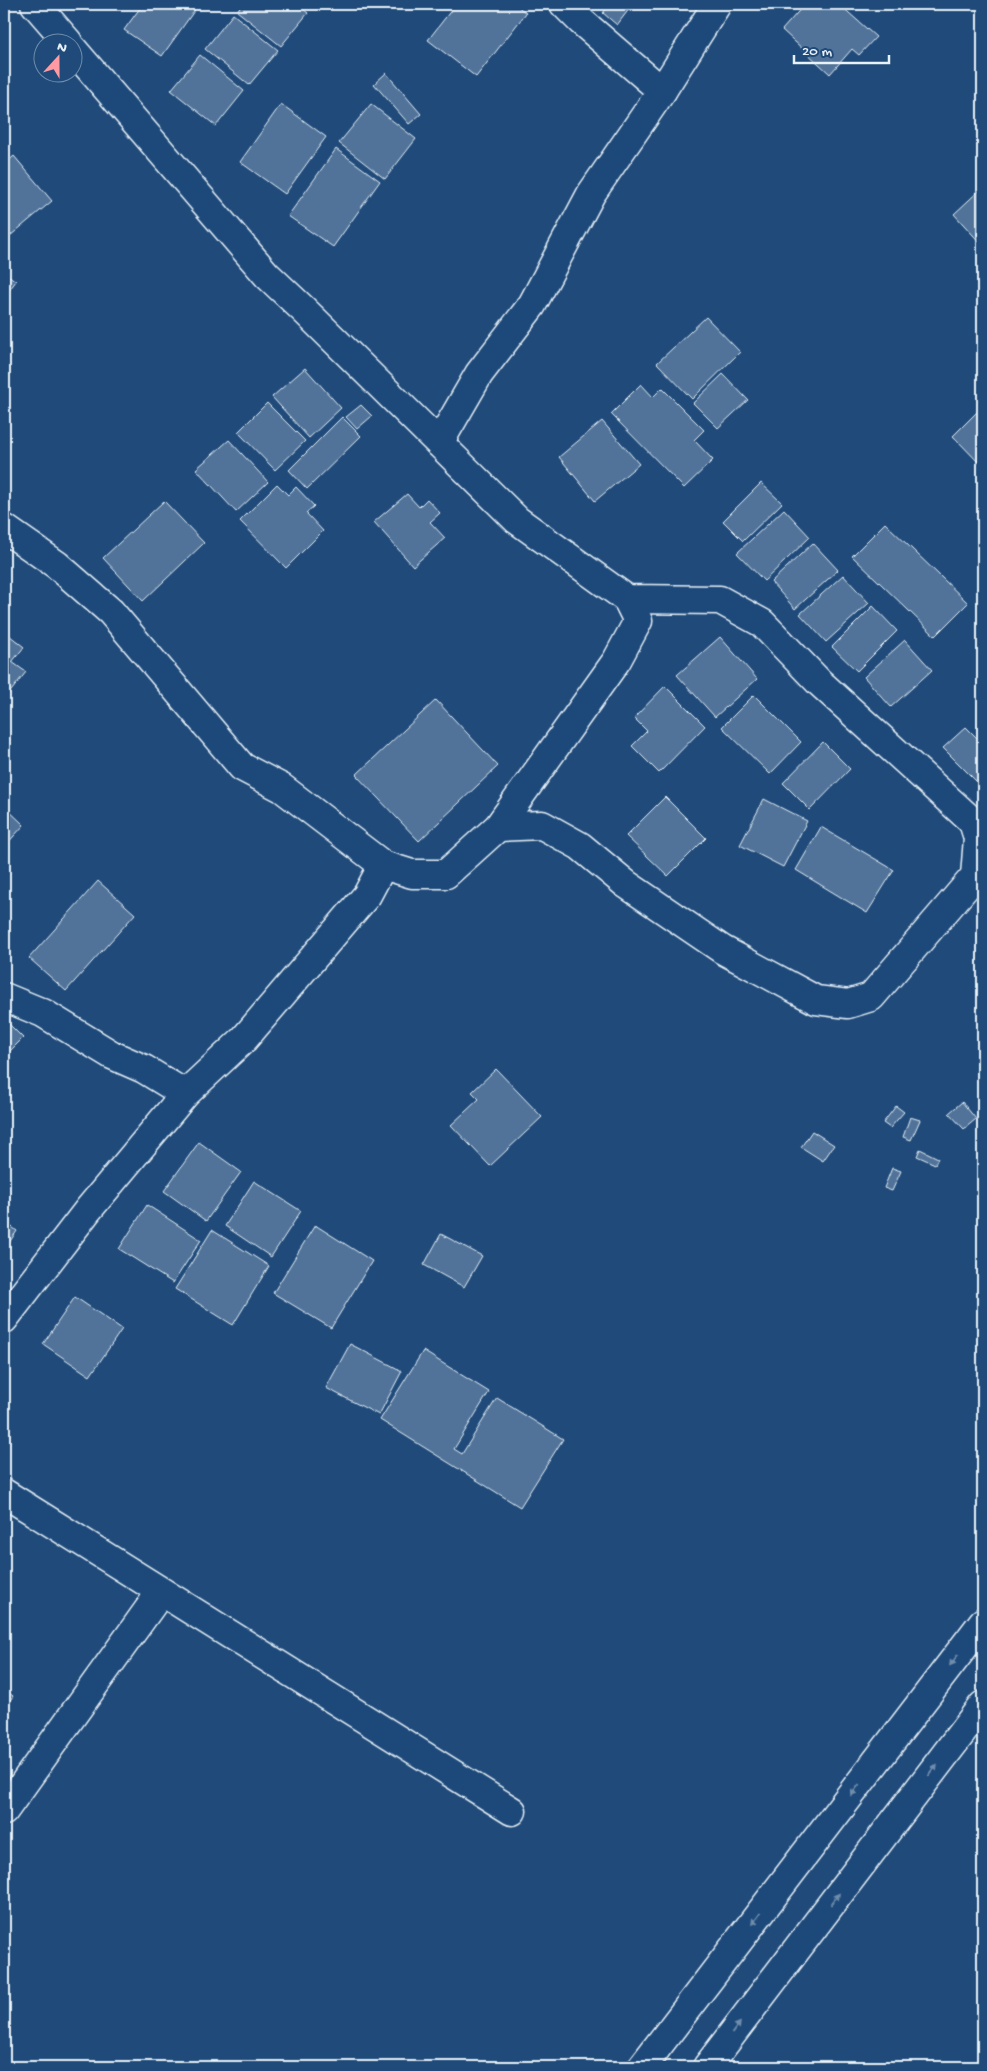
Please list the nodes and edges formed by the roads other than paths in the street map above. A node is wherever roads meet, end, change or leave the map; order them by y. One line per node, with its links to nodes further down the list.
1 (34, 4): 4 (main road)
2 (564, 4): 6 (main road)
3 (717, 4): 6 (main road)
4 (59, 32)
5 (82, 60): 7 (main road)
6 (662, 91): 7 (main road)
7 (439, 443): 9 (main road)
8 (4, 528): 12 (main road)
9 (627, 599): 10 (main road); 11 (main road)
10 (498, 827): 11 (main road); 12 (main road)
11 (978, 827)
12 (383, 865): 14 (main road)
13 (4, 997): 14 (main road)
14 (184, 1094): 15 (main road)
15 (4, 1319)
16 (4, 1493): 17 (main road)
17 (161, 1592): 20 (main road); 21 (main road)
18 (983, 1622): 22 (main road, one-way to 22)
19 (983, 1704): 23 (main road, one-way to 19)
20 (4, 1811)
21 (512, 1811)
22 (642, 2067)
23 (707, 2067)

